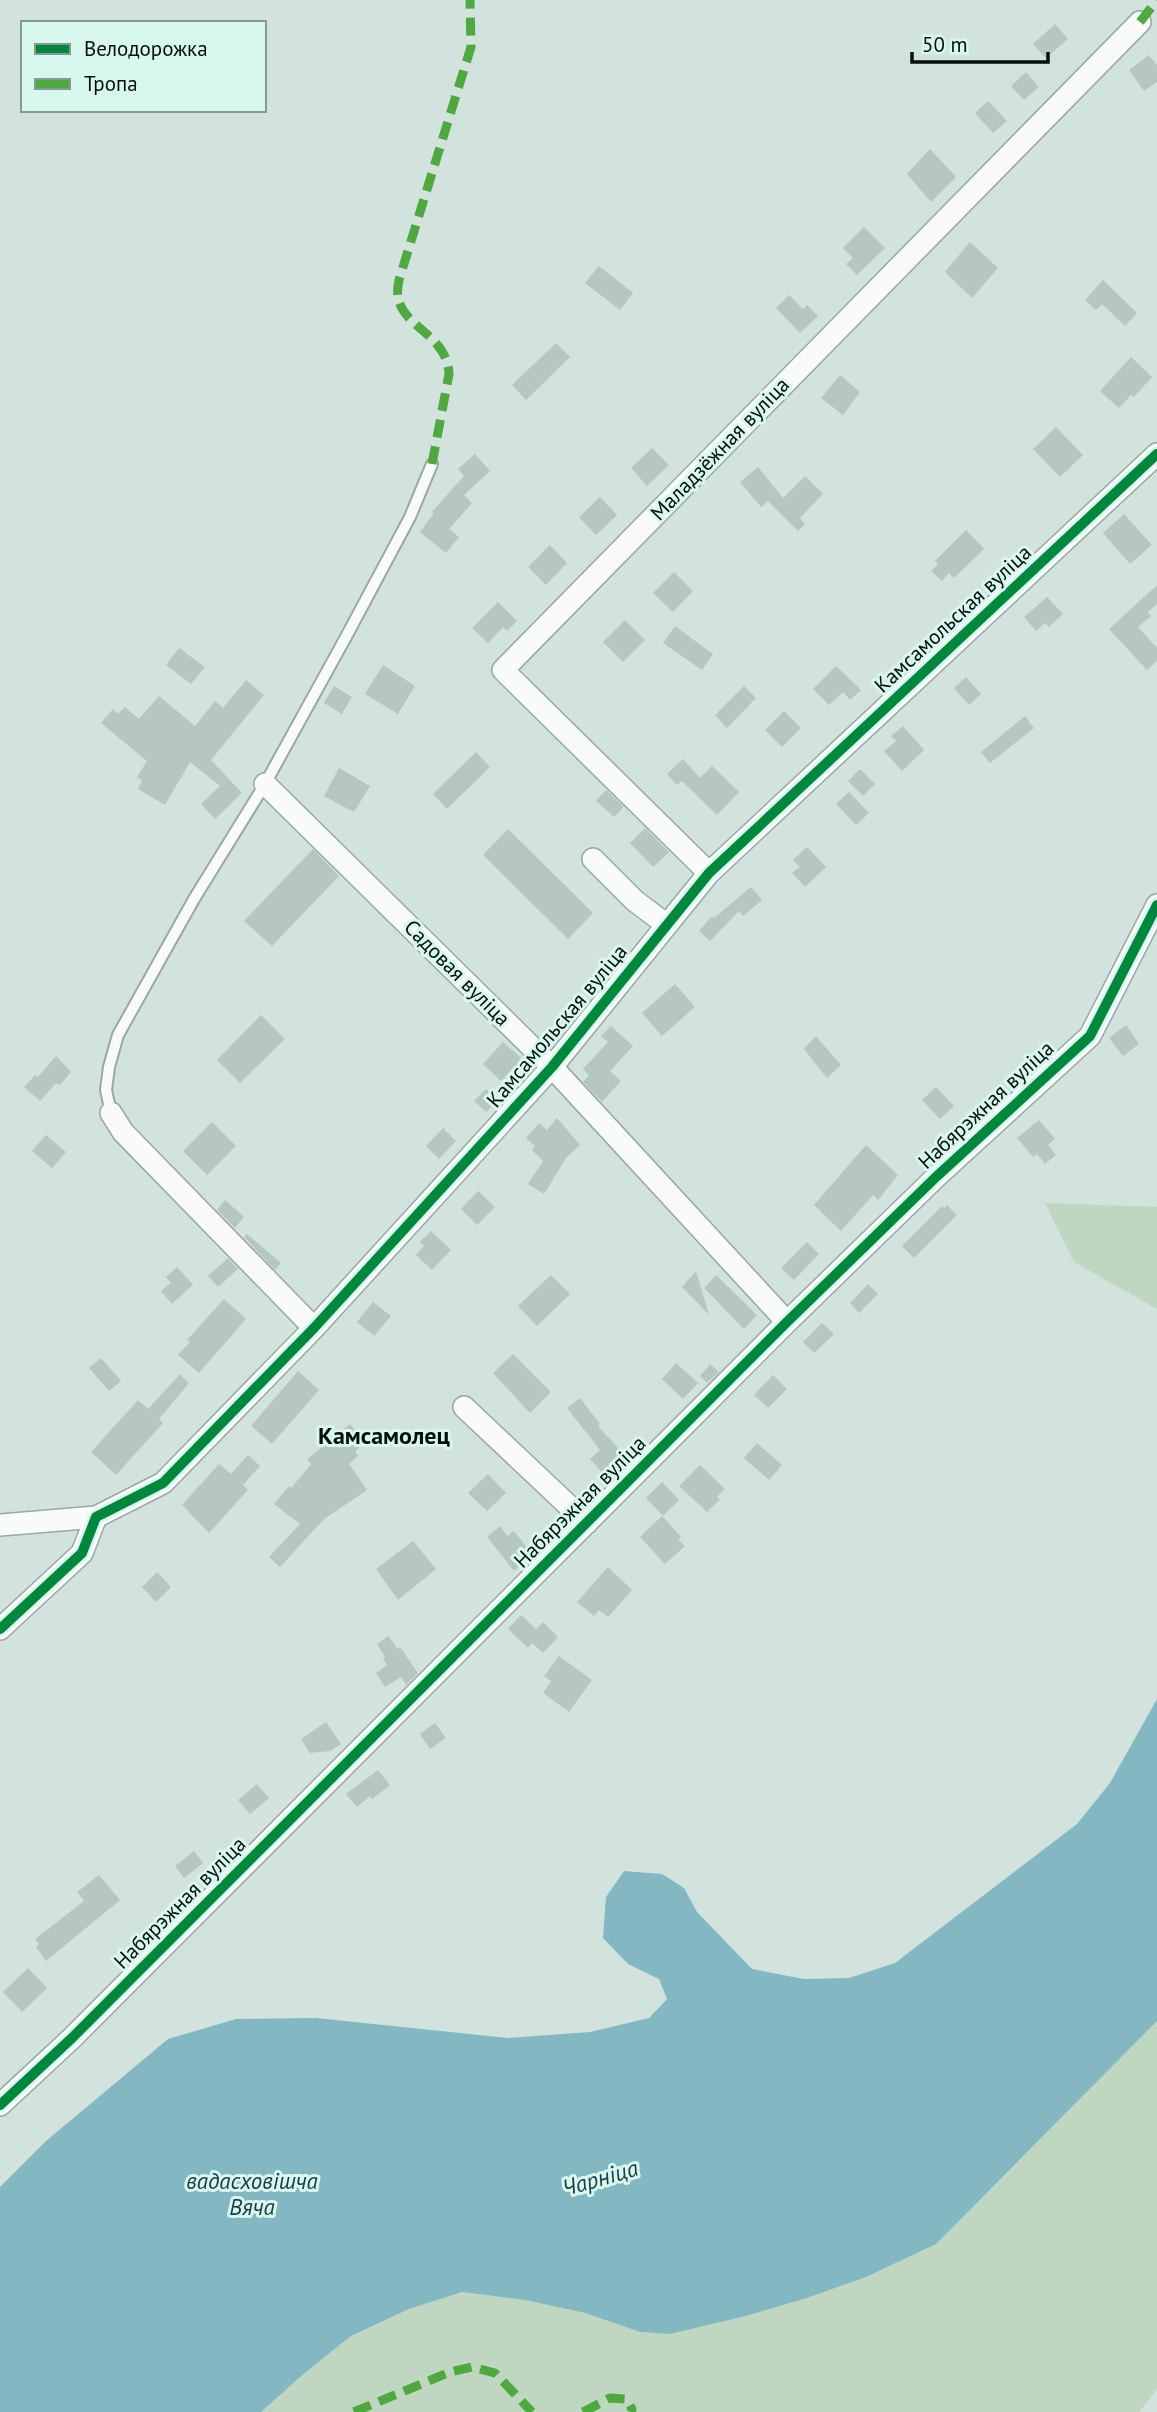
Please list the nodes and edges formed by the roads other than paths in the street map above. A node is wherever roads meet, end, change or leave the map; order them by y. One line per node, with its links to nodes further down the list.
1 (1140, 22): 6 (street, Маладзёжная вуліца)
2 (1157, 454): 6 (street, Камсамольская вуліца)
3 (432, 464): 4 (lane)
4 (265, 784): 9 (street, Садовая вуліца); 10 (lane)
5 (593, 859): 8 (street)
6 (709, 873): 8 (street, Камсамольская вуліца)
7 (1157, 905): 11 (street, Набярэжная вуліца)
8 (667, 925): 9 (street, Камсамольская вуліца)
9 (552, 1067): 11 (street, Садовая вуліца); 12 (street, Камсамольская вуліца)
10 (111, 1114): 12 (street)
11 (787, 1322): 15 (street, Набярэжная вуліца)
12 (314, 1328): 14 (street, Камсамольская вуліца)
13 (464, 1406): 15 (street)
14 (96, 1517): 16 (street); 17 (street)
15 (587, 1523): 18 (street, Набярэжная вуліца)
16 (0, 1525)
17 (0, 1629)
18 (0, 2105)

